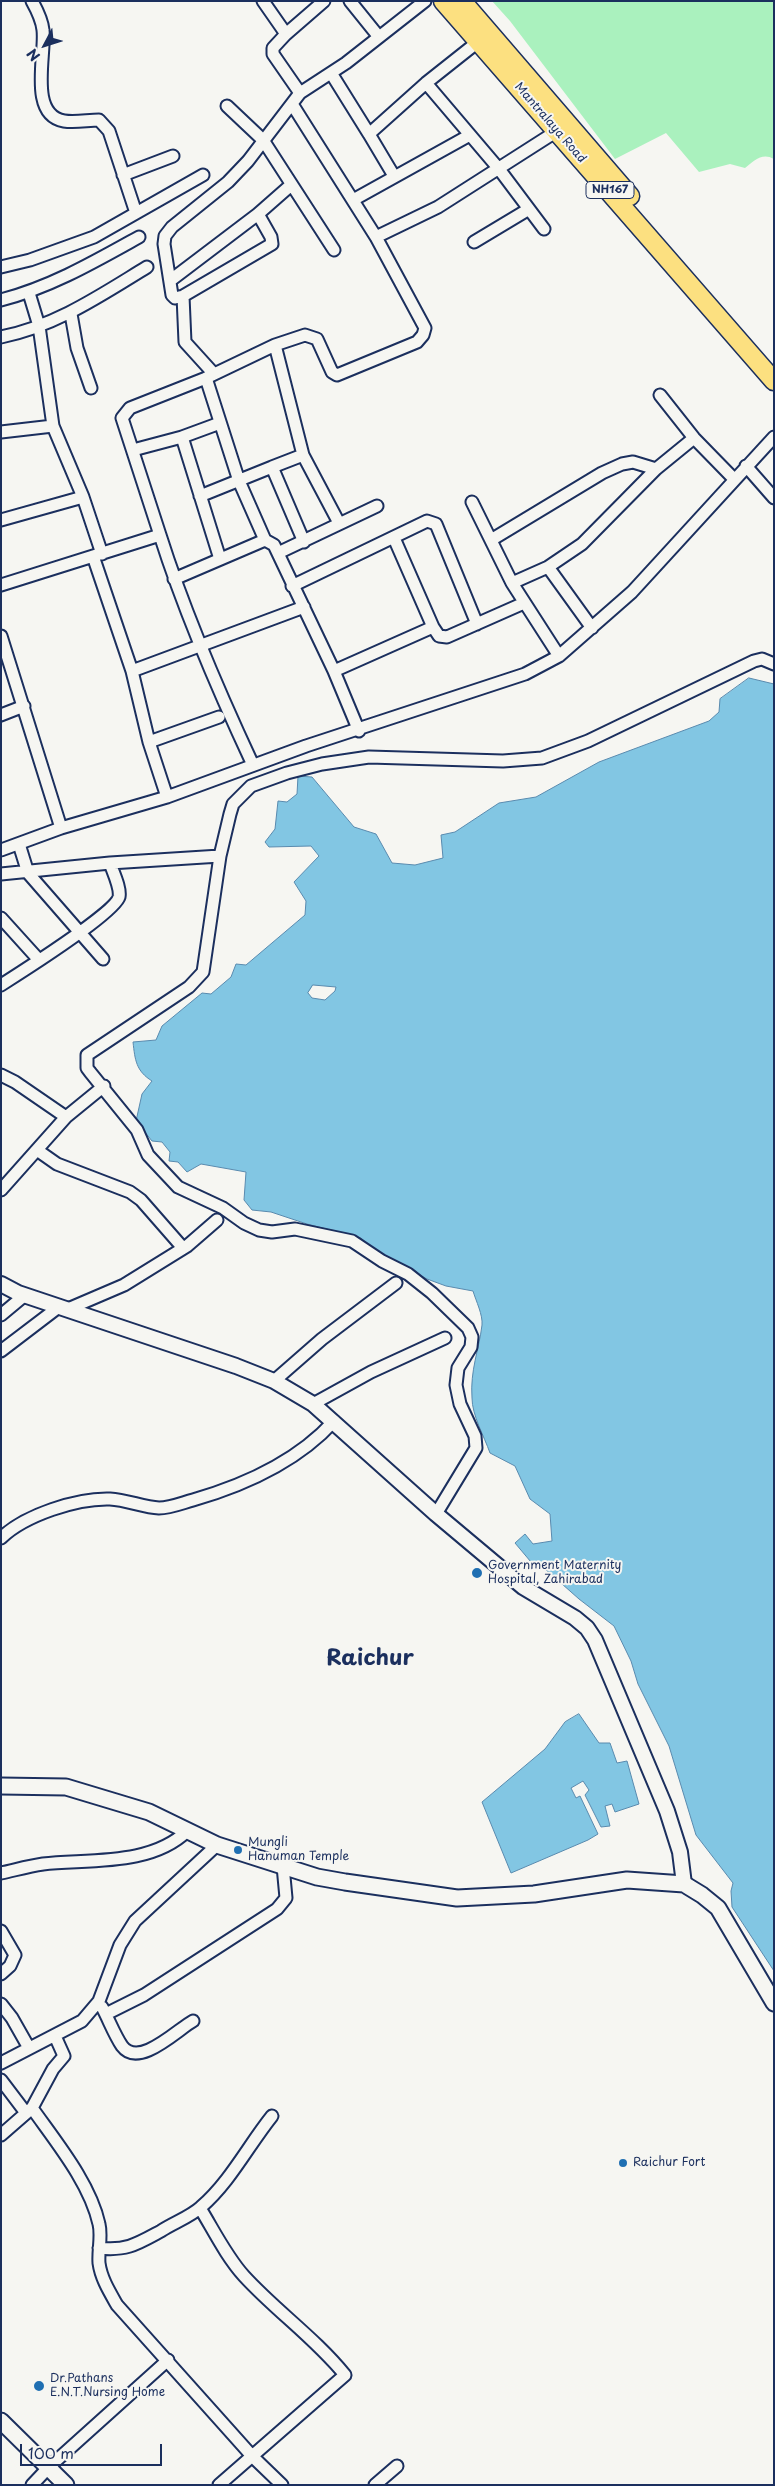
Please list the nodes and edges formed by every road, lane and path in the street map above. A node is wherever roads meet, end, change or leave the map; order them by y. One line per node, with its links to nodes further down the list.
1 (32, 1): 22 (street)
2 (263, 1): 8 (street)
3 (324, 1): 8 (street)
4 (350, 1): 9 (street)
5 (425, 1): 9 (street)
6 (443, 1): 10 (highway, Mantralaya Road / NH167)
7 (462, 1): 45 (highway, NH167)
8 (286, 34): 13 (street)
9 (378, 37): 11 (street)
10 (478, 40): 12 (street); 16 (highway, Mantralaya Road / NH167)
11 (331, 73): 13 (street); 17 (street)
12 (426, 83): 17 (street); 18 (street)
13 (300, 93): 14 (street)
14 (292, 104): 19 (street); 26 (street)
15 (227, 106): 19 (street)
16 (557, 131): 21 (street); 47 (highway, Mantralaya Road / NH167)
17 (369, 134): 24 (street)
18 (470, 135): 21 (street); 24 (street)
19 (263, 140): 25 (street); 37 (street)
20 (173, 156): 22 (street)
21 (499, 168): 27 (street); 32 (street)
22 (123, 175): 28 (street)
23 (203, 176): 28 (street)
24 (394, 176): 26 (street)
25 (292, 185): 29 (street); 34 (street)
26 (353, 200): 32 (street)
27 (529, 209): 30 (street); 33 (street)
28 (136, 213): 35 (street)
29 (258, 214): 37 (street); 39 (street)
30 (544, 229)
31 (139, 237): 38 (street)
32 (376, 237): 44 (street)
33 (474, 242)
34 (334, 250)
35 (1, 267)
36 (148, 267): 41 (street)
37 (171, 280): 39 (street)
38 (29, 293): 40 (street); 42 (street)
39 (183, 296): 46 (street)
40 (1, 300)
41 (71, 314): 42 (street); 48 (street)
42 (39, 326): 43 (street); 51 (street)
43 (1, 338)
44 (275, 345): 46 (street); 57 (street)
45 (774, 364)
46 (210, 376): 50 (street); 56 (street)
47 (774, 381)
48 (91, 388)
49 (660, 395): 55 (street)
50 (220, 423): 53 (street); 62 (street)
51 (53, 426): 52 (street); 64 (street)
52 (1, 432)
53 (182, 437): 56 (street); 63 (street)
54 (774, 437): 58 (street)
55 (694, 438): 60 (street); 61 (street)
56 (133, 450): 70 (street)
57 (303, 455): 59 (street); 69 (street)
58 (746, 466): 61 (street); 65 (street)
59 (272, 467): 62 (street); 74 (street)
60 (656, 469): 73 (street); 78 (street)
61 (734, 479): 87 (street)
62 (239, 481): 63 (street); 72 (street)
63 (200, 496): 77 (street)
64 (83, 497): 68 (street); 76 (street)
65 (774, 498)
66 (472, 502): 73 (street)
67 (377, 506): 69 (street)
68 (1, 520)
69 (339, 522): 74 (street)
70 (160, 535): 76 (street); 79 (street)
71 (394, 538): 82 (street); 85 (street); 86 (street)
72 (265, 540): 75 (street); 77 (street)
73 (491, 540): 80 (street)
74 (304, 542): 75 (street)
75 (278, 553): 82 (street)
76 (98, 555): 81 (street); 93 (street)
77 (220, 559): 79 (street)
78 (548, 567): 80 (street); 87 (street)
79 (174, 579): 89 (street)
80 (512, 583): 83 (street)
81 (1, 585)
82 (292, 586): 84 (street)
83 (524, 602): 85 (street); 90 (street)
84 (304, 607): 89 (street); 92 (street)
85 (477, 624): 86 (street)
86 (433, 627): 92 (street)
87 (592, 628): 90 (street)
88 (1, 636): 94 (street)
89 (201, 647): 93 (street); 99 (street)
90 (559, 656): 97 (street)
91 (774, 664): 104 (street)
92 (334, 671): 97 (street)
93 (132, 672): 98 (street)
94 (24, 706): 95 (street); 101 (street)
95 (1, 714)
96 (220, 717): 98 (street)
97 (359, 731): 99 (street)
98 (150, 742): 100 (street)
99 (253, 765): 100 (street)
100 (167, 797): 101 (street)
101 (61, 828): 102 (street)
102 (19, 844): 103 (street); 106 (street)
103 (1, 850)
104 (220, 856): 105 (street); 114 (street)
105 (110, 863): 106 (street); 109 (street)
106 (28, 873): 107 (street); 109 (street)
107 (1, 874)
108 (1, 918): 110 (street)
109 (79, 932): 110 (street); 111 (street)
110 (39, 960): 112 (street)
111 (103, 960)
112 (1, 986)
113 (1, 1075): 115 (street)
114 (104, 1086): 115 (street); 130 (street)
115 (66, 1117): 116 (street)
116 (37, 1150): 117 (street); 119 (street)
117 (1, 1190)
118 (217, 1220): 119 (street)
119 (183, 1248): 123 (street)
120 (1, 1284): 122 (street)
121 (396, 1284): 127 (street)
122 (26, 1295): 123 (street); 124 (street)
123 (64, 1307): 126 (street); 127 (street)
124 (1, 1315)
125 (445, 1338): 128 (street)
126 (1, 1351)
127 (274, 1381): 128 (street)
128 (313, 1404): 129 (street)
129 (334, 1421): 130 (street); 131 (street)
130 (436, 1514): 137 (street)
131 (1, 1538)
132 (1, 1786): 133 (main road)
133 (187, 1831): 134 (main road); 136 (street)
134 (217, 1845): 135 (main road); 140 (street)
135 (283, 1866): 137 (main road); 143 (street)
136 (1, 1873)
137 (684, 1884): 141 (main road)
138 (1, 1930): 139 (street)
139 (1, 1974)
140 (99, 2001): 143 (street); 145 (street)
141 (774, 2003)
142 (1, 2004): 146 (street)
143 (106, 2014): 144 (street)
144 (193, 2020)
145 (55, 2036): 146 (street); 149 (street)
146 (29, 2048): 147 (street)
147 (1, 2063)
148 (1, 2080): 149 (street)
149 (29, 2110): 151 (street); 153 (street)
150 (272, 2116): 152 (street)
151 (1, 2135)
152 (200, 2208): 153 (street); 156 (street)
153 (100, 2248): 154 (street)
154 (168, 2360): 156 (street); 158 (street)
155 (1, 2421): 158 (main road)
156 (252, 2456): 161 (street); 162 (street)
157 (396, 2466): 163 (street)
158 (48, 2468): 159 (street); 160 (main road)
159 (32, 2485)
160 (66, 2485)
161 (219, 2485)
162 (282, 2485)
163 (375, 2485)

